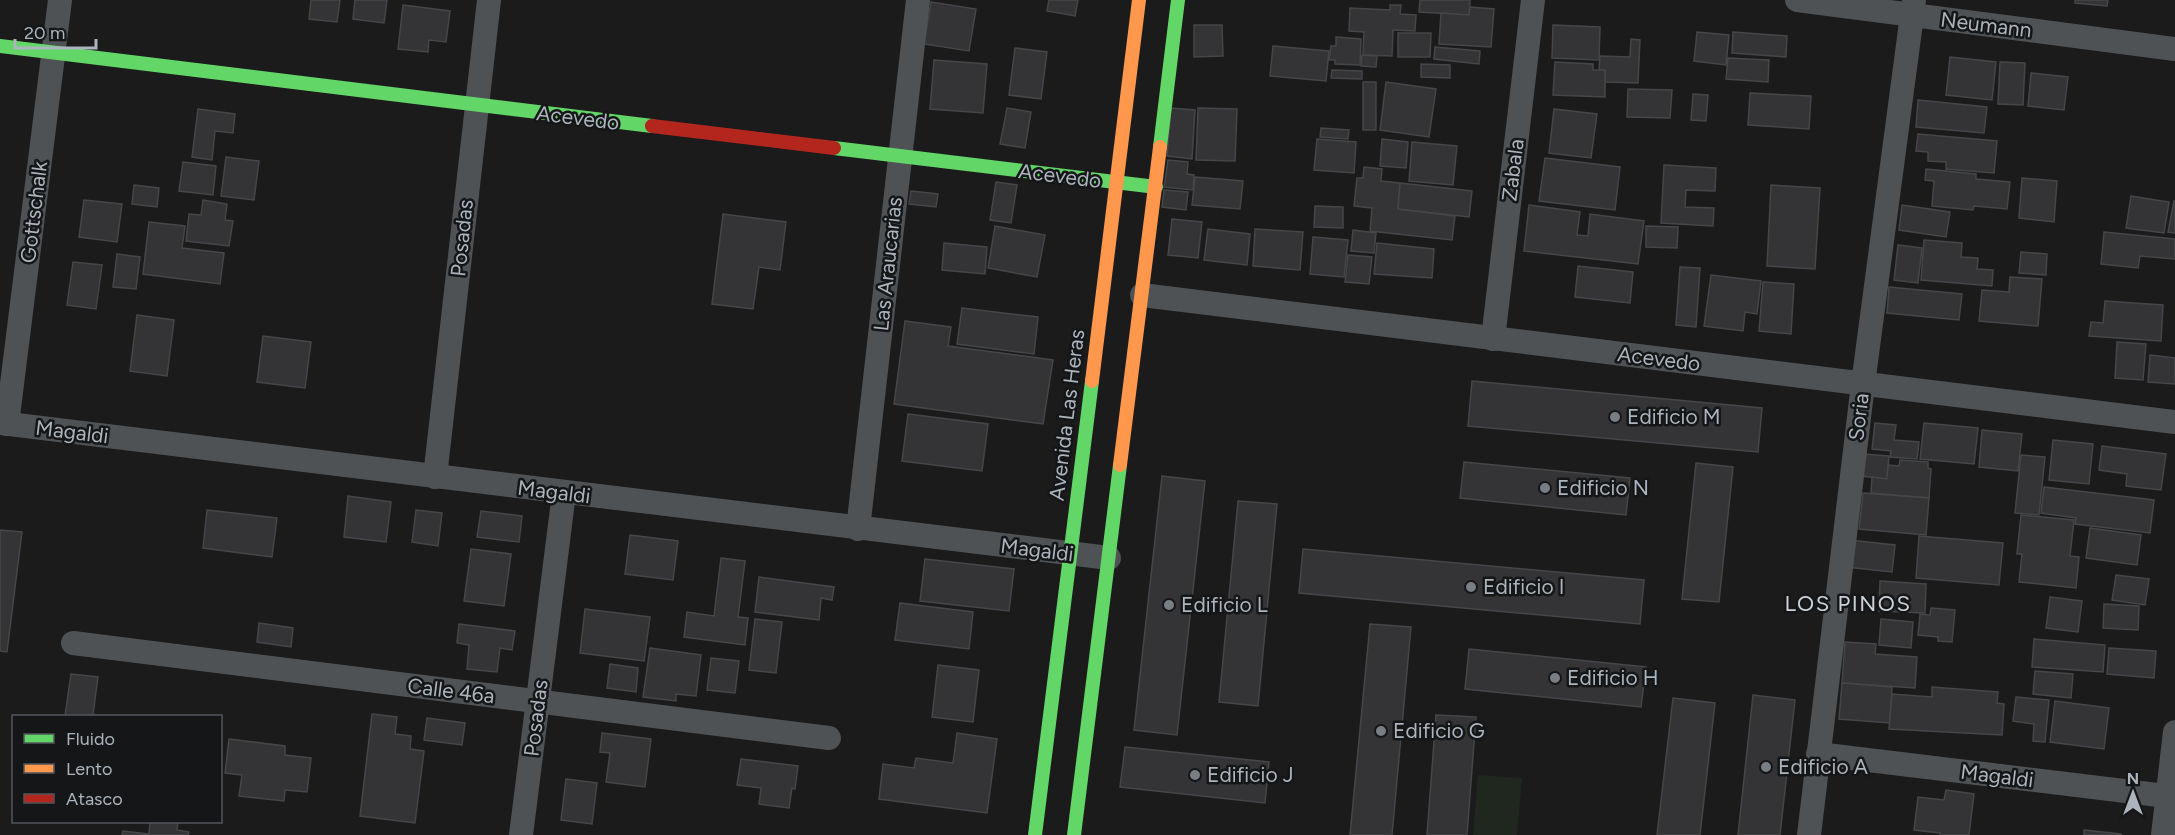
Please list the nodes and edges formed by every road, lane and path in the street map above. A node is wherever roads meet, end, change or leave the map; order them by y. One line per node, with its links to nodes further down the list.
1 (60, 0): 11 (street, Gottschalk)
2 (489, 0): 12 (street, Posadas)
3 (918, 0): 13 (street, Las Araucarias)
4 (1139, 0): 14 (main road, Avenida Las Heras)
5 (1178, 0): 15 (main road)
6 (1533, 0): 17 (street, Zabala)
7 (1797, 0): 8 (street, Neumann)
8 (1913, 8): 10 (street, Neumann); 18 (street, Soria)
9 (0, 46): 11 (main road, Acevedo)
10 (2175, 50)
11 (54, 53): 12 (main road, Acevedo); 20 (street, Gottschalk)
12 (477, 105): 13 (main road, Acevedo); 21 (street, Posadas)
13 (900, 157): 14 (main road, Acevedo); 23 (street, Las Araucarias)
14 (1117, 182): 15 (main road, Acevedo); 24 (main road, Avenida Las Heras)
15 (1156, 187): 16 (main road)
16 (1142, 295): 17 (street, Acevedo); 25 (main road)
17 (1493, 339): 18 (street, Acevedo)
18 (1863, 384): 19 (street, Acevedo); 30 (street, Soria)
19 (2175, 422)
20 (4, 424): 21 (street, Magaldi)
21 (435, 477): 22 (street, Magaldi)
22 (564, 493): 23 (street, Magaldi); 27 (street, Posadas)
23 (858, 529): 24 (street, Magaldi)
24 (1070, 554): 25 (street, Magaldi); 33 (main road, Avenida Las Heras)
25 (1109, 558): 34 (main road)
26 (73, 643): 27 (street, Calle 46a)
27 (538, 702): 29 (street, Calle 46a); 32 (street, Posadas)
28 (2175, 732): 31 (street)
29 (830, 738)
30 (1818, 754): 31 (street, Magaldi); 35 (street, Soria)
31 (2171, 797): 36 (street)
32 (521, 835)
33 (1035, 835)
34 (1074, 835)
35 (1809, 835)
36 (2163, 835)

